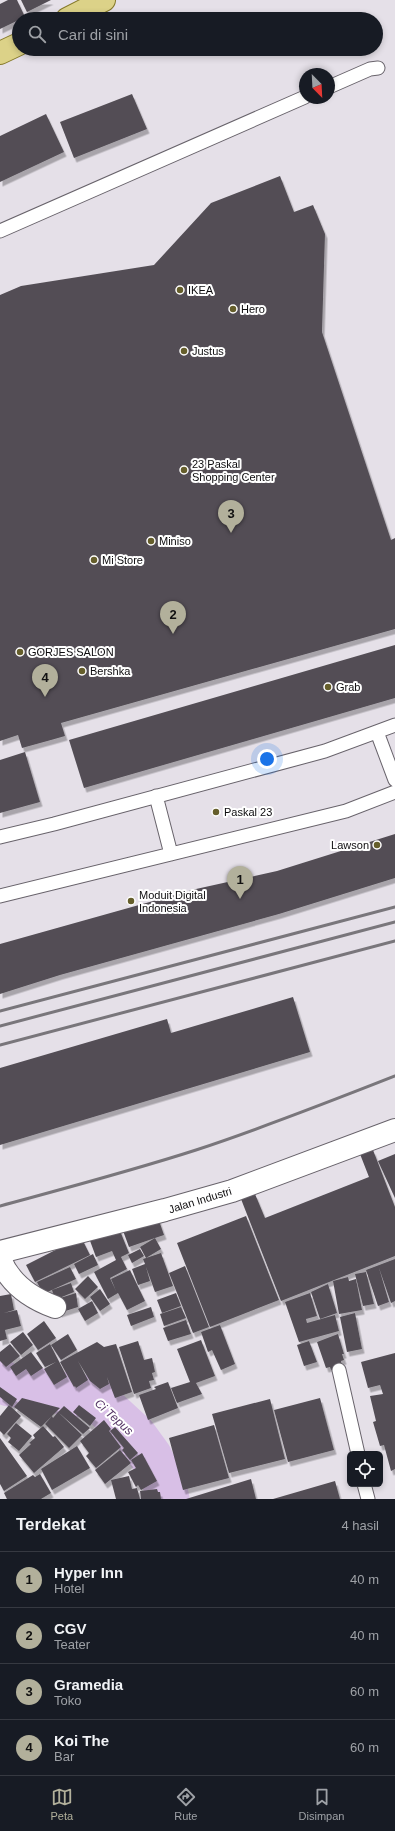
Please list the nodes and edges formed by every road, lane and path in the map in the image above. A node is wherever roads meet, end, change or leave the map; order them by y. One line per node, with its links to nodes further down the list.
1 (104, 0): 2 (main road)
2 (81, 12)
3 (12, 47): 4 (main road)
4 (0, 53)
5 (378, 68): 6 (lane)
6 (335, 84)
7 (299, 100): 8 (lane)
8 (0, 231)
9 (395, 724): 10 (lane)
10 (377, 732): 11 (lane); 13 (lane)
11 (395, 780)
12 (395, 792): 15 (lane)
13 (156, 796): 14 (lane); 15 (lane)
14 (0, 837)
15 (171, 854): 16 (lane)
16 (0, 896)
17 (395, 1130): 18 (street, Jalan Industri)
18 (0, 1252)
19 (0, 1259): 20 (street)
20 (54, 1307)
21 (339, 1370): 22 (lane)
22 (357, 1451)
23 (365, 1487): 24 (lane)
24 (368, 1499)

